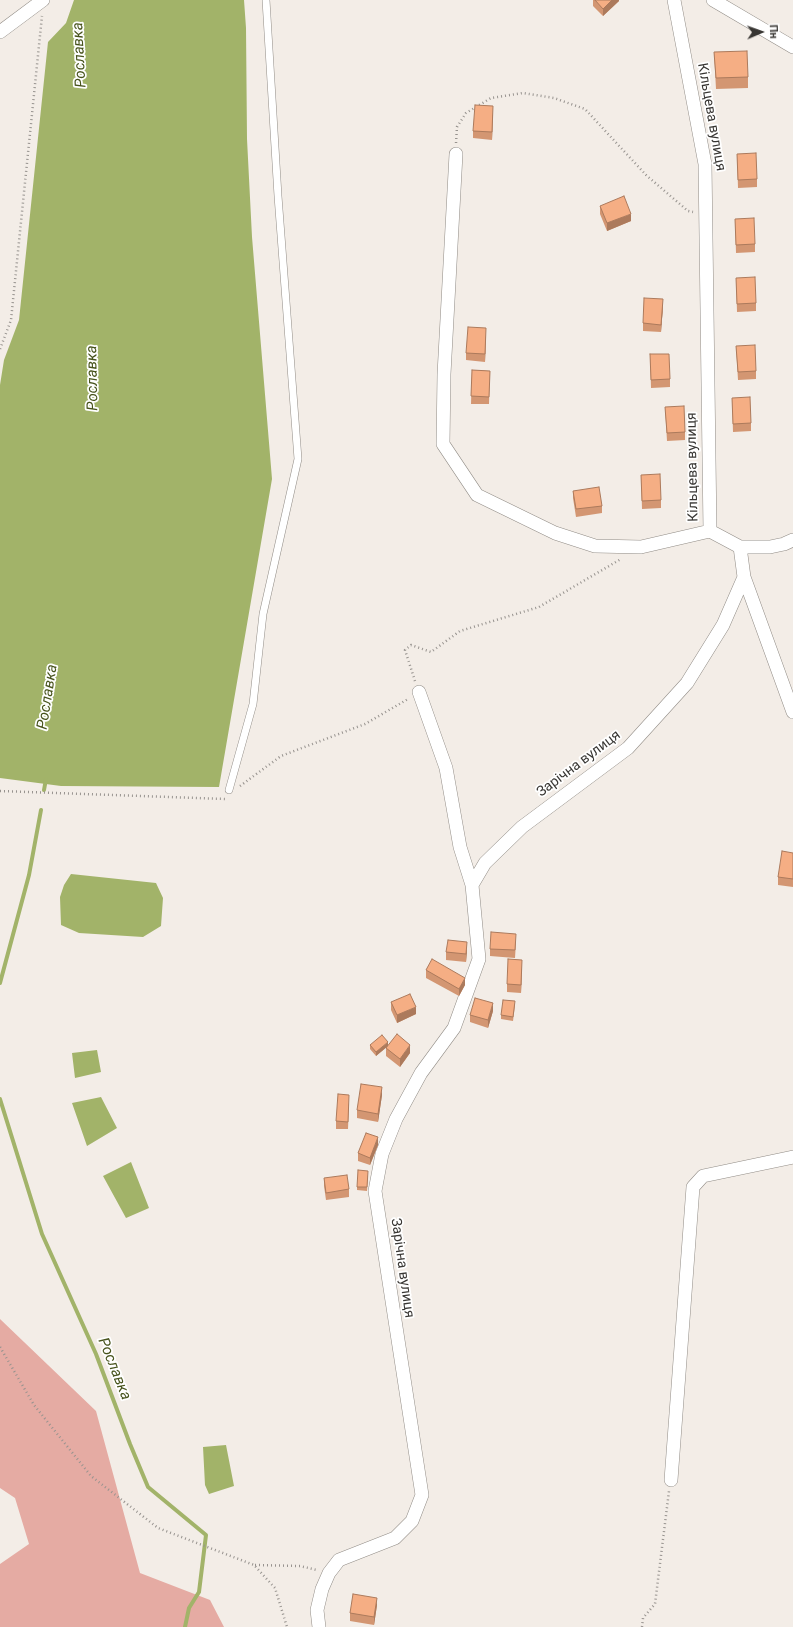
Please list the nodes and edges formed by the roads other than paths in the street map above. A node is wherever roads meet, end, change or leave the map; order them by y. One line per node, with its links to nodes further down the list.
1 (30, 0): 6 (lane)
2 (43, 0): 6 (street)
3 (266, 0): 16 (lane)
4 (674, 0): 10 (street, Кільцева вулиця)
5 (713, 0): 8 (street)
6 (22, 17): 7 (street)
7 (0, 32)
8 (793, 47)
9 (456, 154): 10 (street, Кільцева вулиця)
10 (710, 531): 12 (street)
11 (793, 540): 12 (street)
12 (740, 547): 13 (street)
13 (744, 577): 15 (street); 17 (street, Зарічна вулиця)
14 (419, 692): 17 (street, Зарічна вулиця)
15 (793, 712)
16 (230, 790)
17 (472, 885): 20 (street, Зарічна вулиця)
18 (793, 1157): 19 (street)
19 (671, 1480)
20 (319, 1627)

